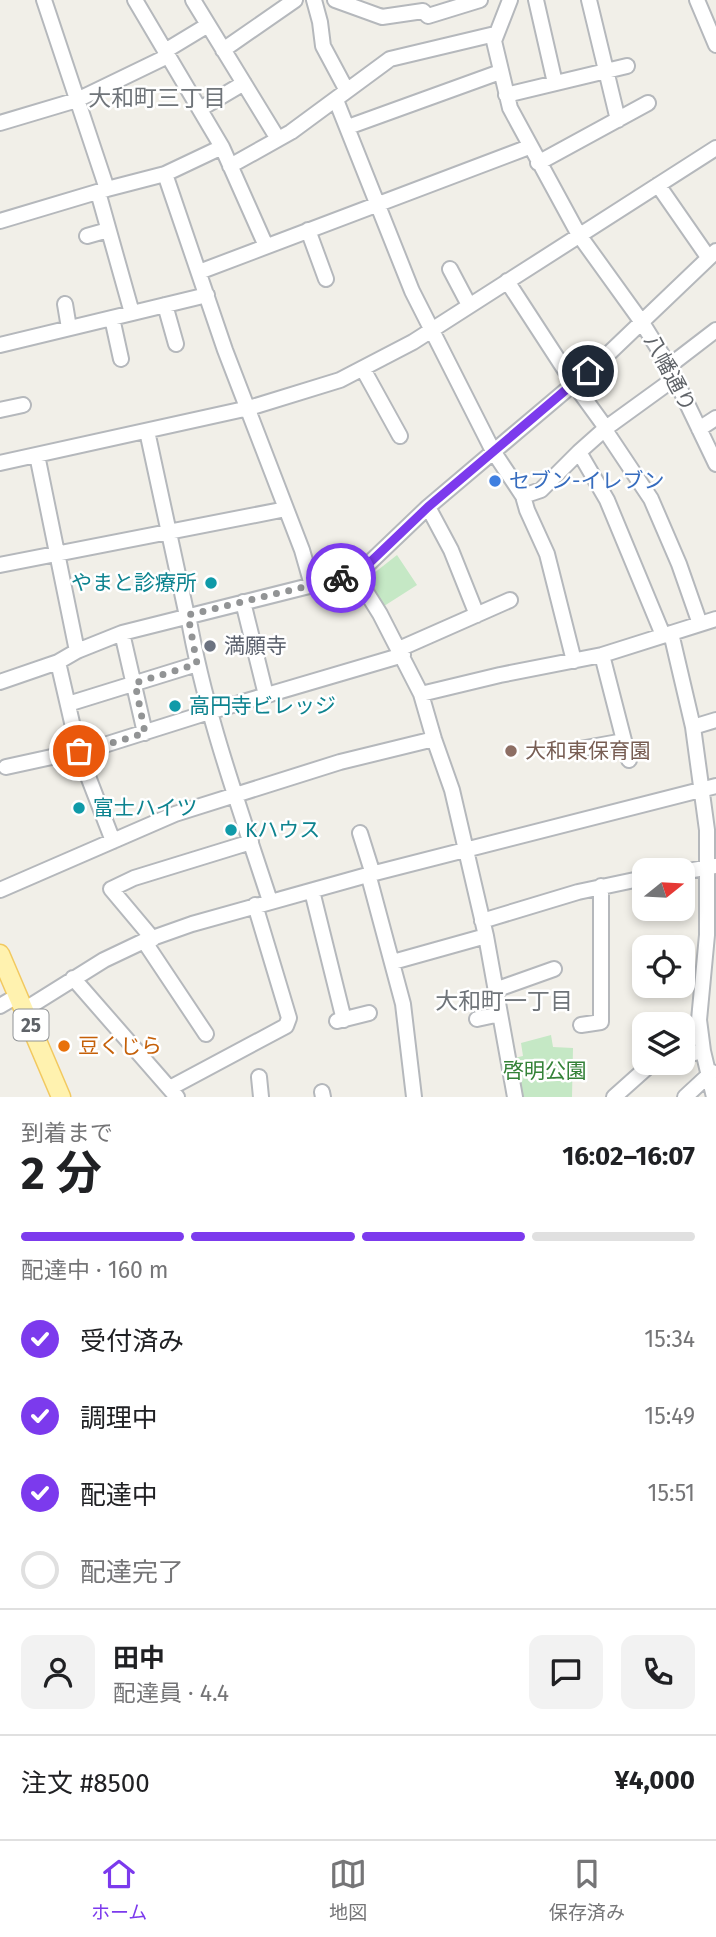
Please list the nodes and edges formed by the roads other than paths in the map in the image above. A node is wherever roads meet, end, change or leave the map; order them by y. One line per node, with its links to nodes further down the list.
1 (44, 0): 25 (street)
2 (135, 0): 17 (street)
3 (193, 0): 12 (street)
4 (295, 0): 16 (street)
5 (314, 0): 23 (street)
6 (335, 0): 7 (street)
7 (480, 0)
8 (510, 0): 14 (street)
9 (536, 0): 22 (street)
10 (589, 0): 19 (street)
11 (698, 0): 13 (street)
12 (208, 25): 16 (street); 17 (street)
13 (712, 25): 15 (street)
14 (495, 34): 20 (street, 八幡通り); 23 (street)
15 (716, 46)
16 (223, 50): 21 (street)
17 (166, 53): 25 (street); 27 (street)
18 (627, 66): 19 (street)
19 (606, 71): 22 (street); 28 (street)
20 (500, 72): 24 (street, 八幡通り); 30 (street)
21 (244, 83): 27 (street); 31 (street)
22 (555, 83): 24 (street)
23 (341, 95): 30 (street); 31 (street)
24 (506, 95): 33 (street, 八幡通り)
25 (77, 100): 29 (street); 39 (street)
26 (648, 103): 28 (street)
27 (200, 109): 32 (street)
28 (618, 120): 35 (street)
29 (0, 123)
30 (348, 127): 40 (street)
31 (278, 139): 36 (street)
32 (222, 147): 36 (street); 37 (street)
33 (529, 147): 35 (street, 八幡通り); 40 (street)
34 (716, 148): 38 (street)
35 (538, 163): 44 (street, 八幡通り)
36 (230, 166): 46 (street)
37 (165, 174): 39 (street); 49 (street)
38 (658, 185): 44 (street); 47 (street)
39 (102, 190): 41 (street); 42 (street)
40 (377, 204): 43 (street); 60 (street)
41 (0, 221)
42 (108, 230): 45 (street); 56 (street)
43 (308, 230): 46 (street); 50 (street)
44 (579, 235): 51 (street); 58 (street, 八幡通り)
45 (87, 236)
46 (267, 246): 49 (street)
47 (712, 254): 58 (street)
48 (450, 269): 55 (street)
49 (198, 272): 52 (street)
50 (326, 279)
51 (507, 281): 55 (street); 67 (street)
52 (207, 295): 54 (street); 69 (street)
53 (65, 304): 59 (street)
54 (165, 305): 56 (street); 62 (street)
55 (469, 305): 60 (street)
56 (132, 313): 57 (street)
57 (112, 318): 59 (street); 64 (street)
58 (641, 321): 66 (street, 八幡通り); 67 (street)
59 (69, 328): 63 (street)
60 (432, 329): 65 (street); 76 (street)
61 (716, 330): 66 (street)
62 (176, 344)
63 (0, 345)
64 (121, 359)
65 (363, 369): 69 (street); 75 (street)
66 (672, 372): 72 (street); 73 (street, 八幡通り)
67 (574, 384): 72 (street); 76 (street)
68 (23, 405): 70 (street)
69 (249, 408): 74 (street); 83 (street)
70 (0, 410)
71 (716, 418): 73 (street)
72 (606, 429): 77 (street); 94 (street)
73 (699, 429): 80 (street, 八幡通り)
74 (148, 431): 78 (street); 84 (street)
75 (400, 436)
76 (493, 451): 81 (street); 82 (street)
77 (579, 452): 81 (street); 96 (street)
78 (37, 455): 79 (street); 85 (street)
79 (0, 464)
80 (716, 464)
81 (523, 496): 100 (street)
82 (428, 507): 87 (street); 92 (street)
83 (286, 509): 84 (street); 88 (street)
84 (169, 533): 85 (street); 91 (street)
85 (57, 554): 86 (street); 97 (street)
86 (0, 565)
87 (355, 574): 88 (street); 98 (street)
88 (312, 584): 90 (street)
89 (510, 600): 92 (street)
90 (243, 602): 91 (street); 106 (street)
91 (188, 615): 95 (street); 102 (street)
92 (477, 615): 98 (street)
93 (716, 619): 94 (street)
94 (700, 624): 96 (street)
95 (122, 633): 97 (street); 104 (street)
96 (667, 634): 99 (street); 110 (street)
97 (77, 651): 101 (street)
98 (401, 652): 105 (street); 106 (street)
99 (602, 655): 100 (street); 113 (street)
100 (574, 661): 105 (street)
101 (58, 662): 103 (street); 107 (street)
102 (197, 664): 104 (street); 108 (street)
103 (0, 682)
104 (135, 683): 107 (street); 111 (street)
105 (421, 694): 112 (street)
106 (266, 695): 108 (street)
107 (68, 704): 115 (street)
108 (209, 712): 111 (street); 119 (street)
109 (716, 720): 110 (street)
110 (694, 727): 118 (street)
111 (145, 733): 115 (street)
112 (433, 739): 119 (street); 123 (street)
113 (624, 741): 114 (street); 116 (street)
114 (569, 751)
115 (79, 752): 117 (street); 121 (street)
116 (629, 760)
117 (6, 767)
118 (709, 787): 123 (street); 124 (street)
119 (236, 793): 121 (street); 122 (street)
120 (360, 833): 125 (street)
121 (113, 841): 128 (street)
122 (251, 842): 130 (street); 133 (street)
123 (466, 849): 125 (street); 131 (street)
124 (712, 866): 146 (street)
125 (370, 874): 129 (street); 135 (street)
126 (632, 881): 127 (street)
127 (601, 887): 131 (street); 144 (street)
128 (0, 890)
129 (312, 891): 130 (street); 141 (street)
130 (262, 903): 133 (street); 151 (street)
131 (482, 922): 132 (street)
132 (486, 936): 135 (street); 138 (street)
133 (148, 940): 137 (street); 145 (street)
134 (0, 954): 139 (main road, 25)
135 (393, 962): 154 (street)
136 (554, 969): 138 (street)
137 (72, 978): 139 (street); 151 (street)
138 (495, 990): 142 (street)
139 (21, 1003): 140 (street); 152 (main road, 25)
140 (0, 1006)
141 (369, 1013)
142 (500, 1014): 143 (street); 155 (street)
143 (477, 1019)
144 (581, 1025)
145 (206, 1034)
146 (702, 1051): 147 (street); 148 (street)
147 (695, 1053)
148 (712, 1073): 157 (street); 158 (street)
149 (638, 1075): 156 (street)
150 (259, 1077): 153 (street)
151 (173, 1094)
152 (61, 1097)
153 (261, 1097)
154 (414, 1097)
155 (515, 1097)
156 (614, 1097)
157 (685, 1097)
158 (714, 1097)

